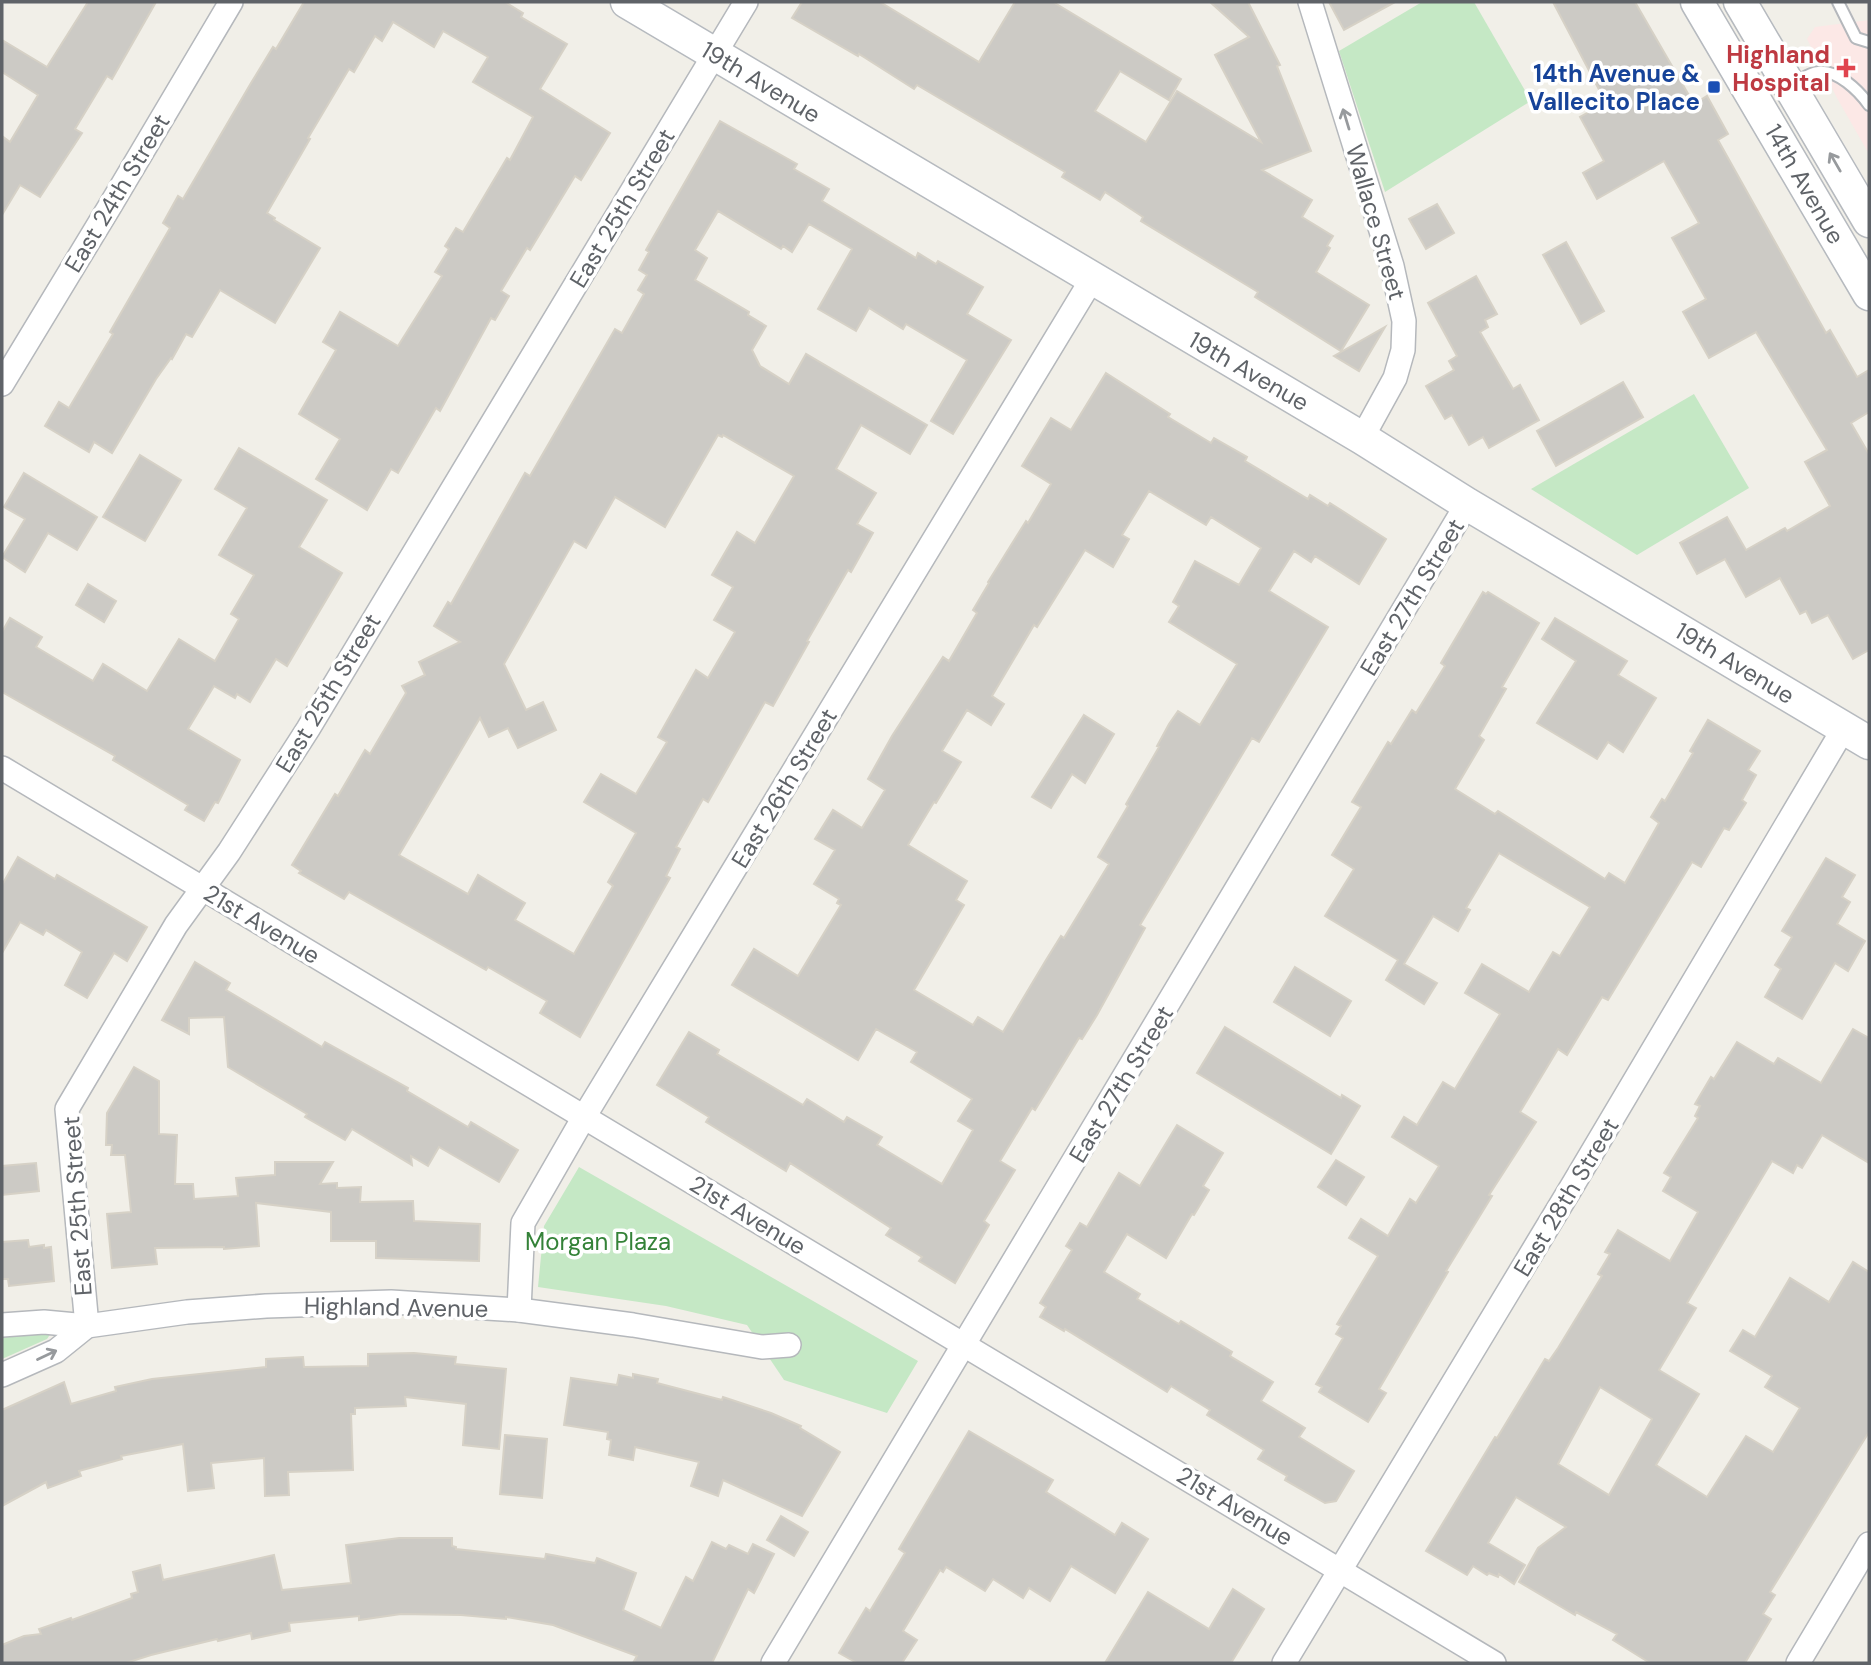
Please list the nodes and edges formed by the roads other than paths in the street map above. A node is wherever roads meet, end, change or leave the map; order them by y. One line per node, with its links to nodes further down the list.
1 (231, 2): 15 (street, East 24th Street)
2 (627, 2): 9 (street, 19th Avenue)
3 (746, 2): 9 (street, East 25th Street)
4 (1310, 2): 16 (street, Wallace Street, one-way to 4)
5 (1838, 2): 8 (lane)
6 (1746, 4): 7 (street); 10 (street, 14th Avenue)
7 (1705, 15): 14 (street, 14th Avenue)
8 (1869, 42)
9 (715, 54): 13 (street, 19th Avenue); 20 (street, East 25th Street)
10 (1790, 86): 11 (lane); 12 (street, 14th Avenue, one-way to 10)
11 (1869, 105)
12 (1869, 221)
13 (1092, 279): 16 (street, 19th Avenue); 21 (street, East 26th Street)
14 (1869, 294)
15 (2, 383)
16 (1362, 438): 17 (street, 19th Avenue)
17 (1467, 504): 18 (street, 19th Avenue); 26 (street, East 27th Street)
18 (1856, 736): 29 (street, East 28th Street)
19 (2, 768): 20 (street, 21st Avenue)
20 (203, 888): 21 (street, 21st Avenue); 24 (street, East 25th Street)
21 (584, 1117): 22 (street, East 26th Street); 26 (street, 21st Avenue)
22 (519, 1310): 24 (street, Highland Avenue); 25 (street, Highland Avenue)
23 (2, 1325): 24 (street, Highland Avenue)
24 (87, 1326): 27 (street, East 25th Street, one-way to 24)
25 (789, 1345)
26 (962, 1345): 29 (street, 21st Avenue); 30 (street, East 27th Street)
27 (2, 1375)
28 (1869, 1544): 33 (street)
29 (1340, 1569): 31 (street, East 28th Street); 32 (street, 21st Avenue)
30 (774, 1663)
31 (1284, 1663)
32 (1494, 1663)
33 (1798, 1663)

